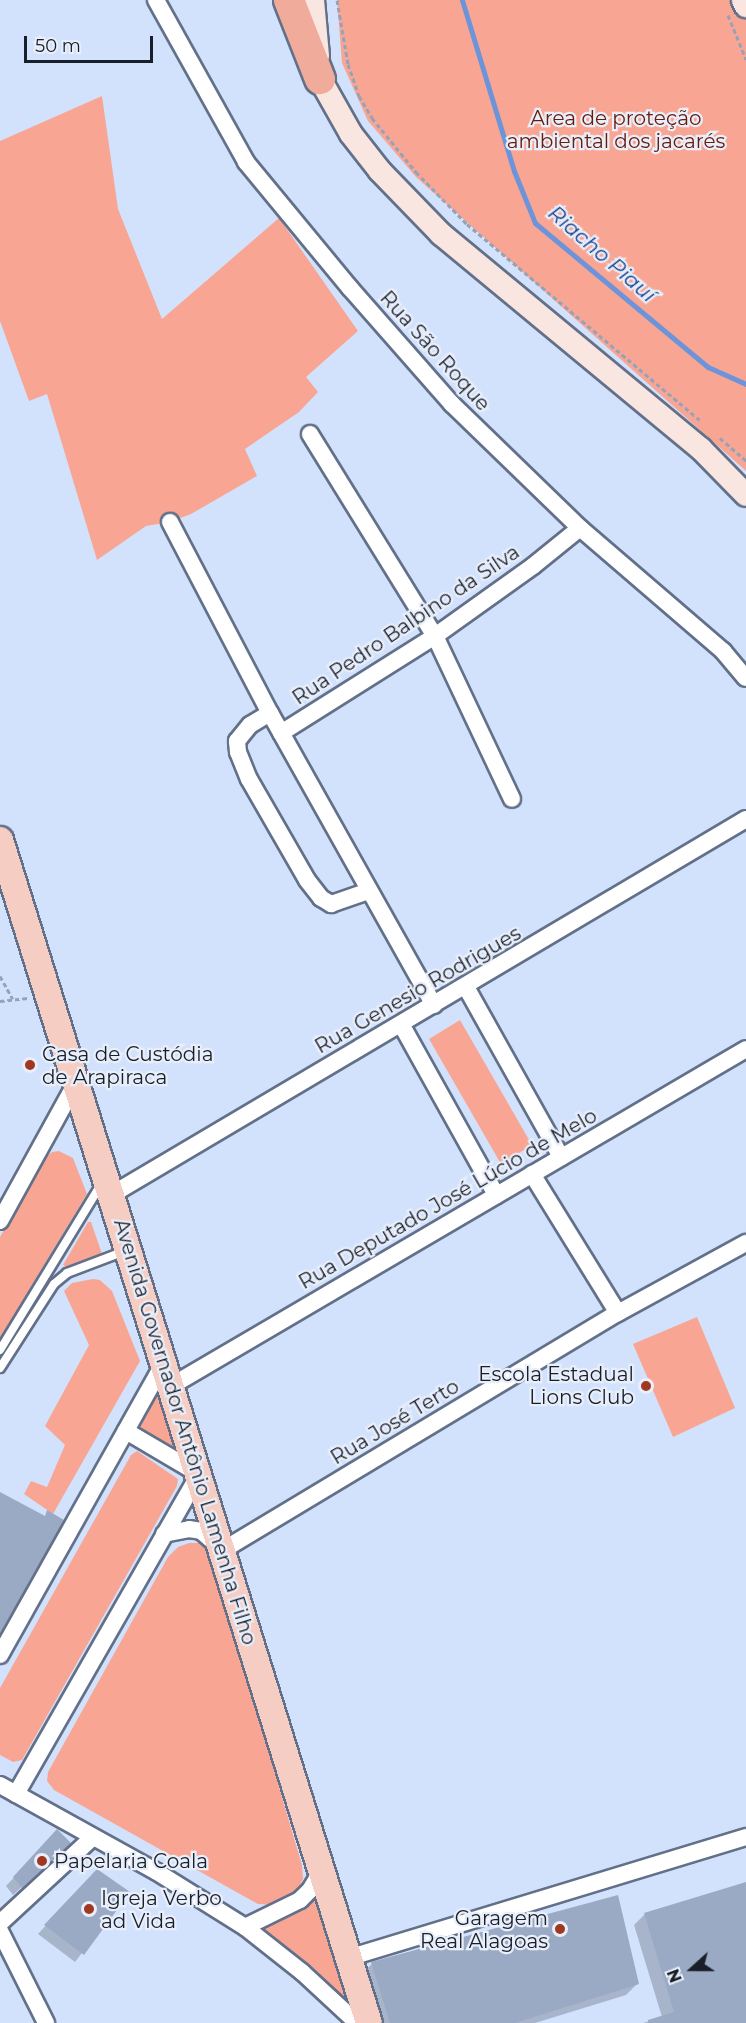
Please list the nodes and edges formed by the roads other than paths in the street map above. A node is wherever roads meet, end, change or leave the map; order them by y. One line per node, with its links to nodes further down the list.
1 (156, 0): 9 (street, Rua São Roque)
2 (289, 0): 5 (highway)
3 (298, 0): 5 (main road)
4 (313, 0): 5 (main road)
5 (320, 79): 7 (main road)
6 (310, 435): 10 (street)
7 (746, 495)
8 (170, 522): 12 (street)
9 (580, 528): 10 (street, Rua Pedro Balbino da Silva); 11 (street, Rua São Roque)
10 (435, 636): 13 (street, Rua Pedro Balbino da Silva); 14 (street)
11 (746, 678)
12 (270, 712): 13 (street); 17 (street)
13 (281, 733): 17 (street)
14 (512, 799)
15 (746, 819): 19 (street, Rua Genesio Rodrigues)
16 (0, 840): 18 (main road, Avenida Governador Antônio Lamenha Filho)
17 (368, 891): 20 (street)
18 (8, 894): 23 (main road, Avenida Governador Antônio Lamenha Filho)
19 (466, 987): 20 (street, Rua Genesio Rodrigues); 24 (street)
20 (434, 1005): 21 (street, Rua Genesio Rodrigues)
21 (401, 1024): 26 (street, Rua Genesio Rodrigues); 27 (street)
22 (746, 1049): 24 (street, Rua Deputado José Lúcio de Melo)
23 (76, 1083): 26 (main road, Avenida Governador Antônio Lamenha Filho); 28 (street)
24 (561, 1157): 25 (street, Rua Deputado José Lúcio de Melo)
25 (532, 1174): 27 (street, Rua Deputado José Lúcio de Melo); 31 (street)
26 (108, 1186): 30 (main road, Avenida Governador Antônio Lamenha Filho); 32 (lane)
27 (496, 1195): 34 (street, Rua Deputado José Lúcio de Melo)
28 (0, 1221)
29 (746, 1242): 31 (street, Rua José Terto)
30 (128, 1250): 33 (lane); 34 (main road, Avenida Governador Antônio Lamenha Filho)
31 (618, 1313): 38 (street, Rua José Terto)
32 (0, 1350)
33 (0, 1368)
34 (167, 1375): 35 (street); 36 (main road, Avenida Governador Antônio Lamenha Filho)
35 (126, 1431): 36 (street); 39 (street)
36 (199, 1474): 37 (street); 38 (main road, Avenida Governador Antônio Lamenha Filho)
37 (164, 1534): 38 (street); 41 (street)
38 (222, 1550): 44 (main road, Avenida Governador Antônio Lamenha Filho)
39 (0, 1655)
40 (0, 1785): 41 (street)
41 (16, 1794): 43 (street)
42 (746, 1837): 48 (street)
43 (92, 1838): 45 (street); 46 (street)
44 (322, 1870): 46 (street); 48 (main road, Avenida Governador Antônio Lamenha Filho)
45 (0, 1923)
46 (245, 1927): 50 (street)
47 (0, 1931): 49 (street)
48 (351, 1957): 51 (main road, Avenida Governador Antônio Lamenha Filho)
49 (46, 2023)
50 (357, 2023)
51 (369, 2023)

